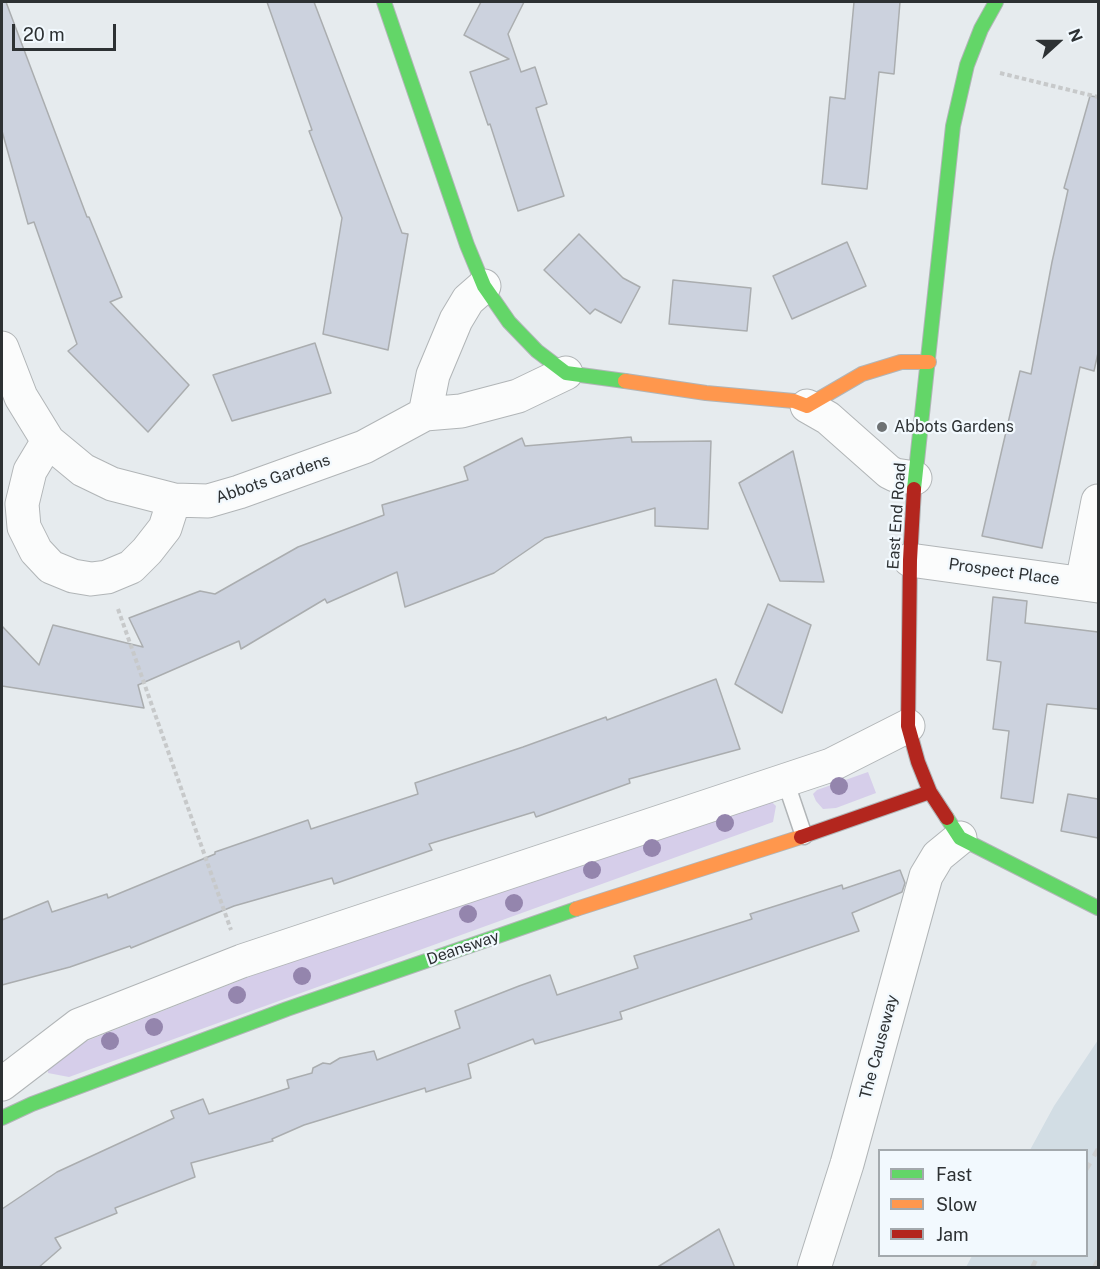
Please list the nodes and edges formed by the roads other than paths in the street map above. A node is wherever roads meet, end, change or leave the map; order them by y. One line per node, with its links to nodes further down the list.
1 (384, 2): 3 (street)
2 (996, 2): 5 (street, East End Road)
3 (484, 286): 6 (street); 8 (street)
4 (2, 348): 9 (street, Abbots Gardens)
5 (929, 362): 7 (street); 10 (street, East End Road)
6 (566, 373): 7 (street); 8 (street, Abbots Gardens)
7 (807, 405): 10 (street)
8 (425, 414): 11 (street, Abbots Gardens)
9 (48, 441): 11 (street, Abbots Gardens); 11 (street)
10 (915, 478): 13 (street, East End Road)
11 (174, 500)
12 (1098, 501): 14 (street)
13 (910, 560): 14 (street, Prospect Place); 15 (street, East End Road)
14 (1090, 584)
15 (908, 726): 16 (street); 17 (street, East End Road)
16 (785, 780): 18 (lane); 21 (street)
17 (930, 792): 18 (street, Deansway); 19 (street, East End Road)
18 (804, 836): 22 (street, Deansway)
19 (960, 838): 20 (street, East End Road); 23 (street, The Causeway)
20 (1098, 908)
21 (2, 1084)
22 (2, 1118)
23 (814, 1268)

